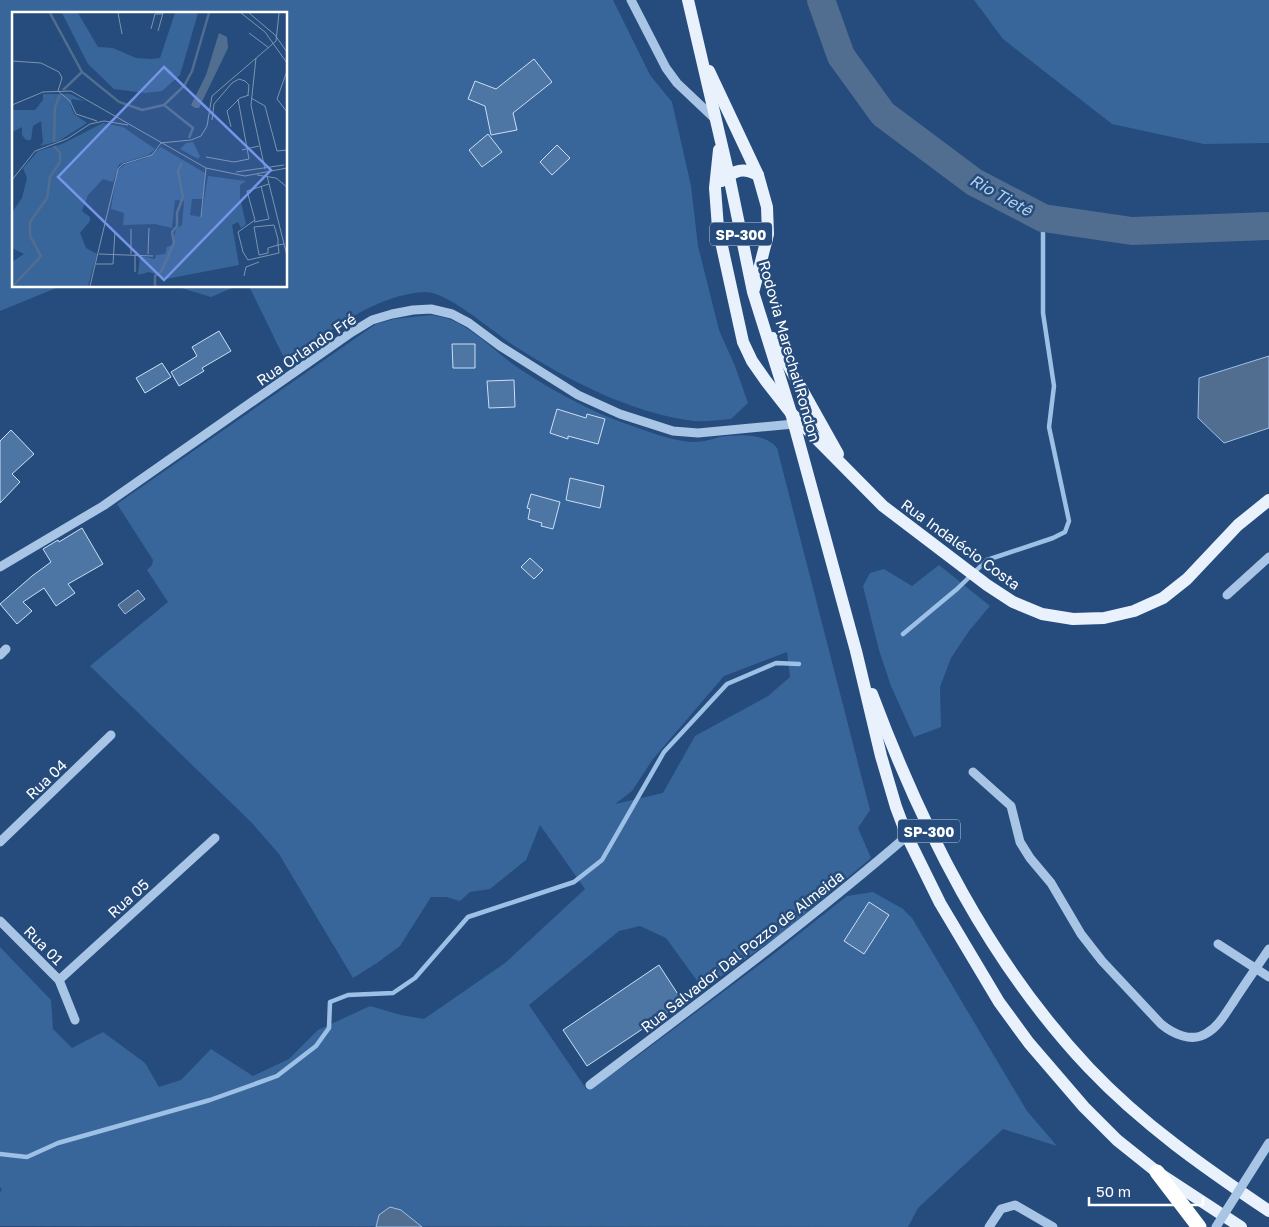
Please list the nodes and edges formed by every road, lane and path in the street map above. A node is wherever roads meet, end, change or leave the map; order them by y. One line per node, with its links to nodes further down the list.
1 (631, 0): 4 (street)
2 (688, 0): 3 (main road, Rodovia Marechal Rondon / SP-300)
3 (700, 54): 4 (main road, Rodovia Marechal Rondon / SP-300); 6 (main road)
4 (714, 118): 5 (main road, Rodovia Marechal Rondon / SP-300)
5 (720, 142): 7 (main road, Rodovia Marechal Rondon / SP-300); 8 (main road, Rua Indalécio Costa)
6 (758, 175): 7 (main road); 9 (main road)
7 (729, 176): 8 (main road); 9 (main road, Rodovia Marechal Rondon / SP-300)
8 (715, 188): 11 (main road, Rua Indalécio Costa)
9 (753, 292): 10 (main road, Rodovia Marechal Rondon / SP-300)
10 (761, 318): 11 (main road, Rodovia Marechal Rondon / SP-300); 12 (main road, Rua Indalécio Costa)
11 (793, 418): 12 (main road, Rua Indalécio Costa); 15 (street, Rua Orlando Fré); 17 (main road, Rodovia Marechal Rondon / SP-300)
12 (846, 469): 13 (main road, Rua Indalécio Costa)
13 (1269, 500)
14 (1269, 556): 16 (street)
15 (0, 567)
16 (1227, 595)
17 (856, 651): 20 (main road, Rodovia Marechal Rondon / SP-300); 33 (main road, Rodovia Marechal Rondon / SP-300)
18 (111, 735): 22 (street, Rua 04)
19 (973, 772): 26 (street)
20 (907, 836): 30 (street, Rua Salvador Dal Pozzo de Almeida); 32 (main road, Rodovia Marechal Rondon / SP-300)
21 (215, 838): 28 (street, Rua 05)
22 (0, 842)
23 (0, 921): 28 (street, Rua 01)
24 (1218, 944): 26 (street)
25 (1269, 949): 26 (street)
26 (1256, 968): 27 (street)
27 (1269, 977)
28 (59, 980): 29 (street, Rua 01)
29 (75, 1020)
30 (590, 1085)
31 (1269, 1143): 37 (street, bridge)
32 (1157, 1172): 36 (highway); 38 (main road, Rodovia Marechal Rondon / SP-300)
33 (1269, 1211)
34 (989, 1227): 35 (street)
35 (1053, 1227)
36 (1199, 1227)
37 (1216, 1227)
38 (1241, 1227)

